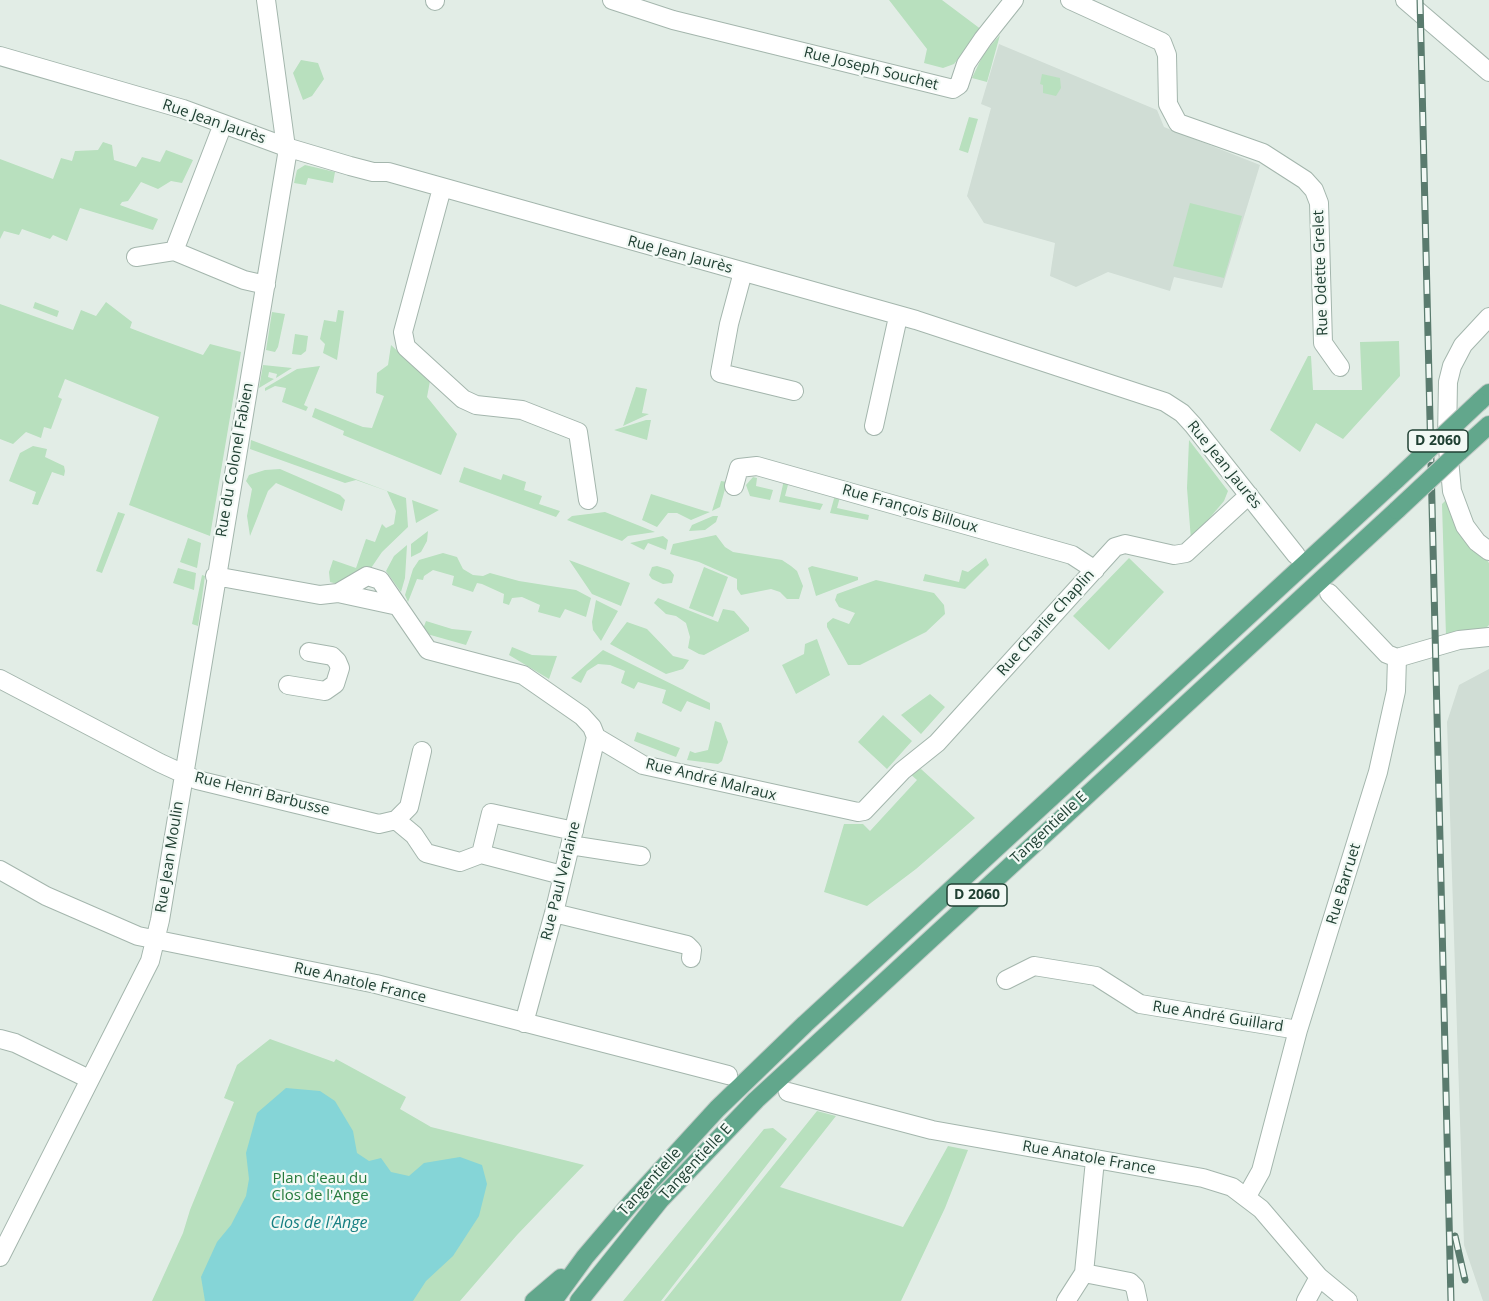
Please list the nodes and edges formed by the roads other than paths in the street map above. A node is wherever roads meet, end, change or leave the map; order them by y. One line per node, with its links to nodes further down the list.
1 (266, 0): 9 (street, Rue du Colonel Fabien)
2 (612, 0): 3 (street, Rue Joseph Souchet)
3 (1014, 0)
4 (1070, 0): 17 (street, Rue Odette Grelet)
5 (1405, 0): 7 (street)
6 (0, 56): 8 (street, Rue Jean Jaurès)
7 (1489, 72)
8 (223, 124): 9 (street, Rue Jean Jaurès); 11 (street)
9 (286, 147): 10 (street, Rue Jean Jaurès); 14 (street, Rue du Colonel Fabien)
10 (442, 188): 13 (street, Rue Jean Jaurès); 24 (street)
11 (174, 251): 12 (street); 14 (street)
12 (136, 257)
13 (743, 272): 15 (street, Rue Jean Jaurès); 18 (street)
14 (266, 285): 28 (street, Rue du Colonel Fabien)
15 (898, 317): 20 (street); 23 (street, Rue Jean Jaurès)
16 (1489, 317): 25 (street)
17 (1340, 367)
18 (794, 391)
19 (1486, 396): 56 (main road, Tangentielle E / D 2060, bridge)
20 (874, 426)
21 (1485, 429): 55 (main road, Tangentielle E / D 2060, bridge)
22 (734, 486): 27 (street, Rue François Billoux)
23 (1249, 495): 26 (street, Rue Jean Jaurès); 27 (street, Rue Charlie Chaplin)
24 (588, 500)
25 (1489, 551)
26 (1296, 555)
27 (1095, 570): 38 (street, Rue Charlie Chaplin)
28 (215, 576): 35 (street, Rue André Malraux); 37 (street, Rue du Colonel Fabien)
29 (1329, 593): 32 (street)
30 (1489, 637): 32 (street)
31 (309, 652): 34 (street)
32 (1397, 658): 50 (street, Rue Barruet)
33 (0, 679): 37 (street, Rue Henri Barbusse)
34 (288, 685)
35 (596, 737): 38 (street, Rue André Malraux); 40 (street, Rue Paul Verlaine)
36 (422, 751): 39 (street)
37 (184, 774): 39 (street, Rue Henri Barbusse); 46 (street, Rue Jean Moulin)
38 (864, 811)
39 (396, 820): 41 (street)
40 (572, 838): 41 (street); 42 (street); 44 (street, Rue Paul Verlaine)
41 (481, 854): 44 (street)
42 (641, 856)
43 (0, 870): 46 (street, Rue Anatole France)
44 (562, 874): 45 (street, Rue Paul Verlaine)
45 (554, 913): 47 (street); 49 (street, Rue Paul Verlaine)
46 (155, 940): 49 (street, Rue Anatole France); 53 (street, Rue Jean Moulin)
47 (690, 958)
48 (1006, 980): 50 (street, Rue André Guillard)
49 (524, 1023): 52 (street, Rue Anatole France)
50 (1298, 1030): 58 (street, Rue Barruet)
51 (0, 1040): 53 (street)
52 (728, 1075)
53 (90, 1079): 59 (street, Rue Jean Moulin)
54 (788, 1092): 57 (street, Rue Anatole France)
55 (747, 1108): 65 (main road, Tangentielle E / D 2060); 66 (main road)
56 (717, 1109): 60 (main road, Tangentielle / D 2060)
57 (1095, 1160): 58 (street, Rue Anatole France); 61 (street)
58 (1246, 1196): 62 (street, Rue Anatole France)
59 (0, 1257)
60 (585, 1257): 63 (main road); 64 (main road, D 2060)
61 (1084, 1273): 67 (street); 68 (street)
62 (1319, 1276): 69 (street); 70 (street, Rue Anatole France)
63 (534, 1301)
64 (553, 1301)
65 (579, 1301)
66 (594, 1301)
67 (1066, 1301)
68 (1138, 1301)
69 (1306, 1301)
70 (1348, 1301)

